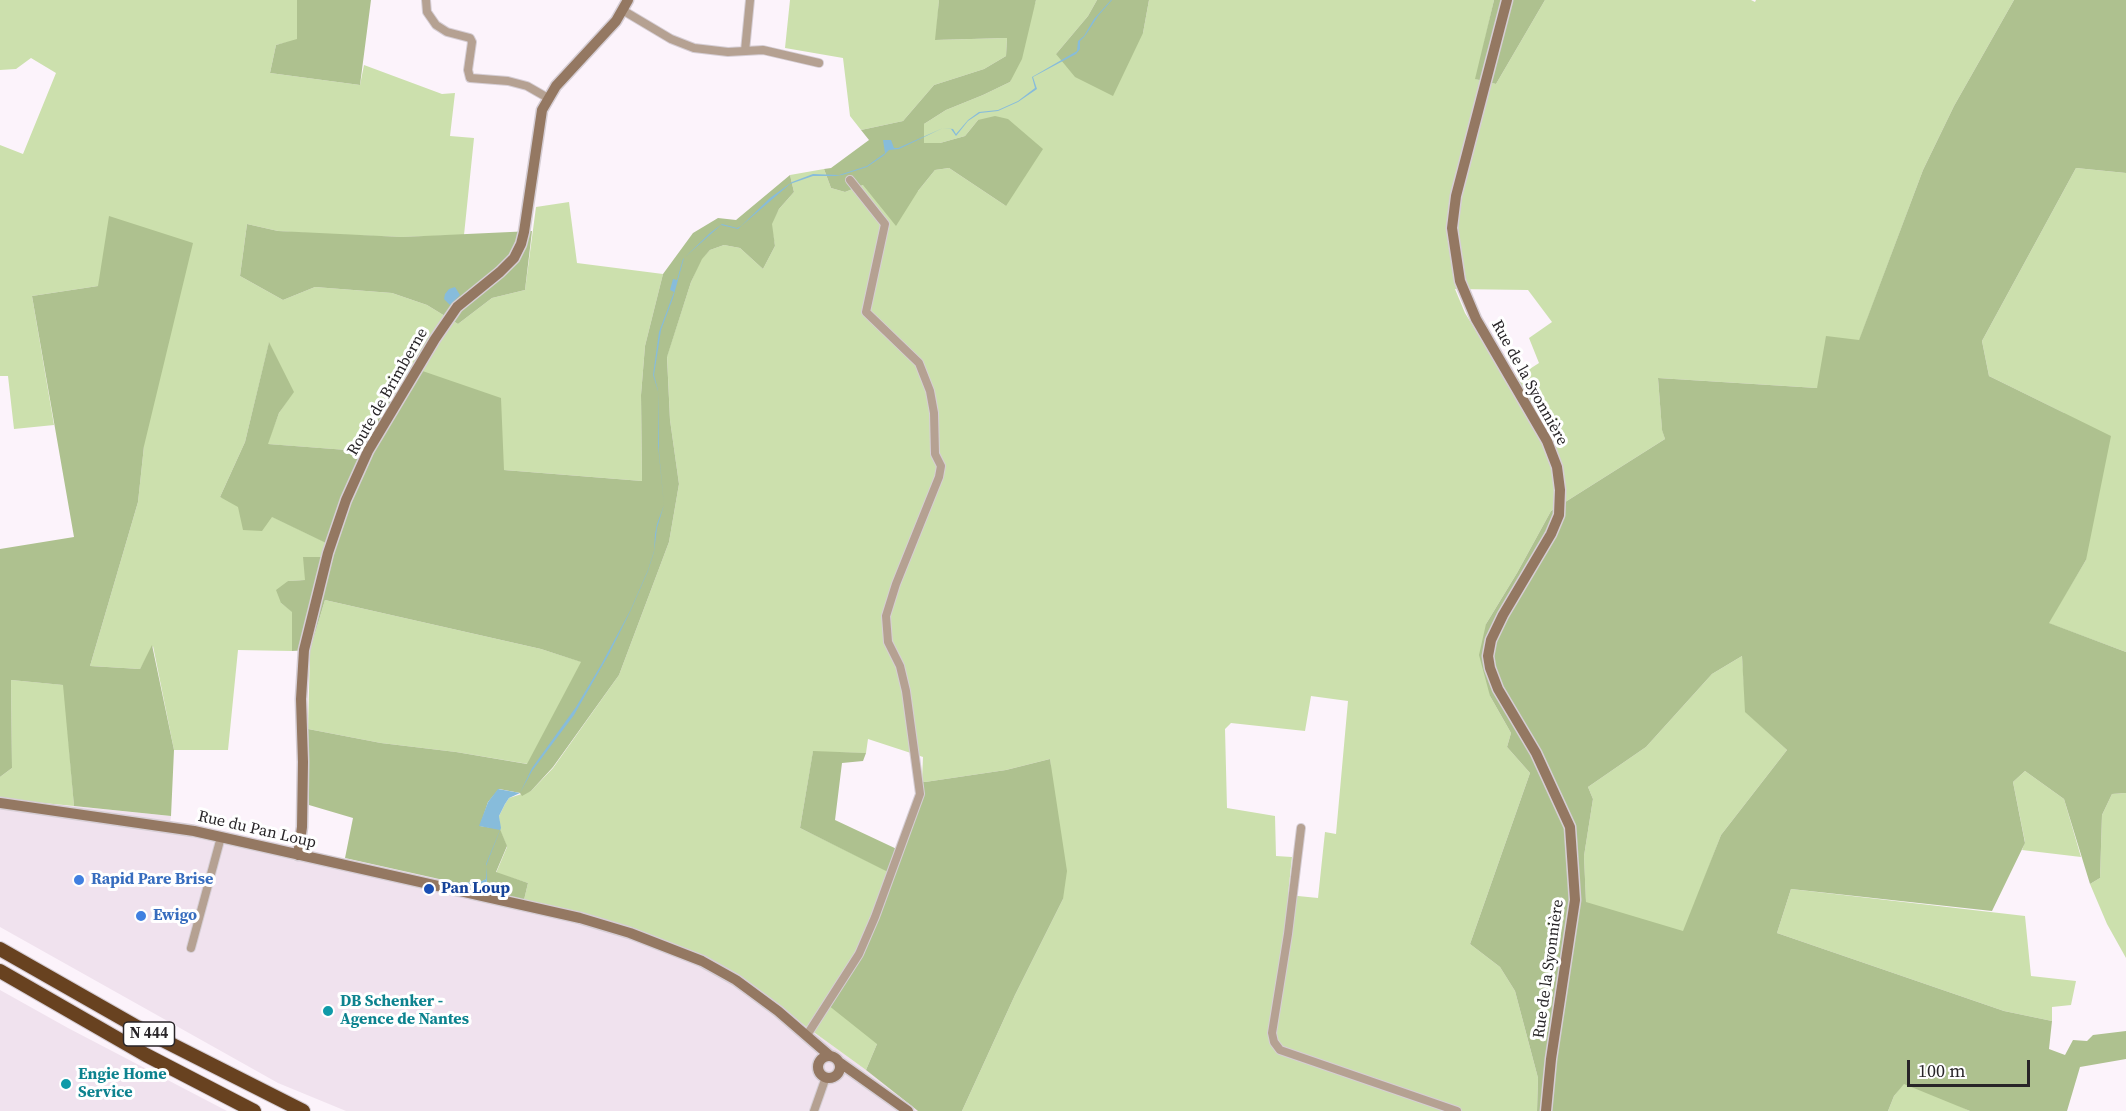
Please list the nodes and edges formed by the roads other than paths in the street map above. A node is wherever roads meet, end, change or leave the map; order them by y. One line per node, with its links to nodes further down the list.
1 (426, 0): 7 (street)
2 (750, 0): 5 (street)
3 (1507, 0): 28 (street, Rue de la Syonnière)
4 (626, 5): 5 (street); 7 (street, Route de Brimberne)
5 (745, 51): 6 (street)
6 (819, 63)
7 (548, 98): 12 (street, Route de Brimberne)
8 (850, 180): 18 (street)
9 (0, 803): 11 (street, Rue du Pan Loup)
10 (1301, 828): 27 (street)
11 (222, 837): 12 (street, Rue du Pan Loup); 13 (street)
12 (298, 855): 18 (street, Rue du Pan Loup)
13 (190, 948)
14 (0, 949): 24 (highway, N 444)
15 (0, 970): 17 (highway, N 444)
16 (0, 980): 17 (highway)
17 (46, 998): 23 (highway, N 444)
18 (807, 1035): 19 (street, Rue du Pan Loup); 20 (street)
19 (834, 1059): 20 (street); 21 (street); 22 (street, Rue du Pan Loup)
20 (819, 1063): 21 (street)
21 (831, 1076): 22 (street); 25 (street)
22 (872, 1085): 26 (street, Rue du Pan Loup)
23 (255, 1111)
24 (303, 1111)
25 (814, 1111)
26 (908, 1111)
27 (1457, 1111)
28 (1546, 1111)

